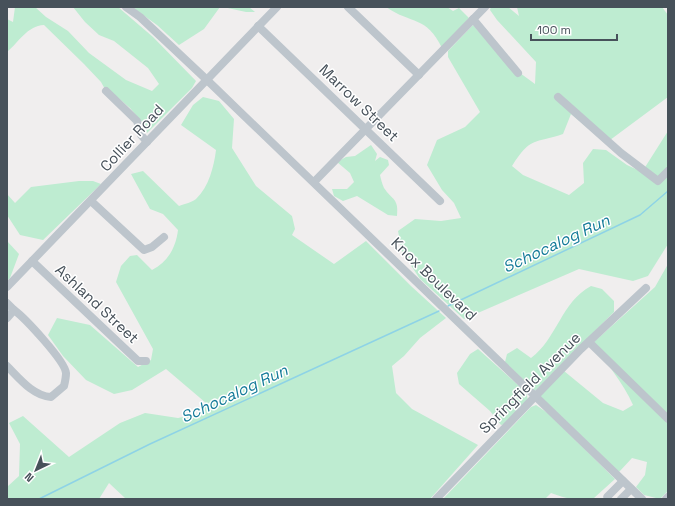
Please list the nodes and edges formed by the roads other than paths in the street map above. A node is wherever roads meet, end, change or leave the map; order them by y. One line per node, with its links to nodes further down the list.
1 (126, 7): 9 (street, Knox Boulevard)
2 (277, 7): 6 (street, Collier Road)
3 (348, 7): 8 (street)
4 (485, 7): 5 (street)
5 (473, 19): 7 (street); 8 (street)
6 (258, 26): 9 (street, Collier Road); 12 (street, Marrow Street)
7 (518, 73)
8 (419, 75): 12 (street)
9 (207, 80): 13 (street, Collier Road); 15 (street, Knox Boulevard)
10 (106, 92): 13 (street)
11 (558, 97): 14 (street)
12 (367, 129): 15 (street); 17 (street, Marrow Street)
13 (147, 142): 16 (street, Collier Road)
14 (668, 171)
15 (314, 182): 28 (street, Knox Boulevard)
16 (91, 201): 18 (street); 19 (street, Collier Road)
17 (440, 201)
18 (164, 237)
19 (32, 261): 20 (street, Collier Road); 26 (street, Ashland Street)
20 (7, 287)
21 (646, 288): 25 (street, Springfield Avenue)
22 (7, 304): 23 (street)
23 (14, 310): 24 (street); 27 (street)
24 (7, 318)
25 (589, 342): 28 (street, Springfield Avenue); 29 (street)
26 (146, 361)
27 (7, 366)
28 (535, 396): 30 (street, Knox Boulevard); 32 (street, Springfield Avenue)
29 (668, 419)
30 (623, 481): 31 (street, Knox Boulevard); 33 (street)
31 (631, 489): 34 (street); 35 (street, Knox Boulevard)
32 (436, 499)
33 (608, 499)
34 (621, 499)
35 (642, 499)

